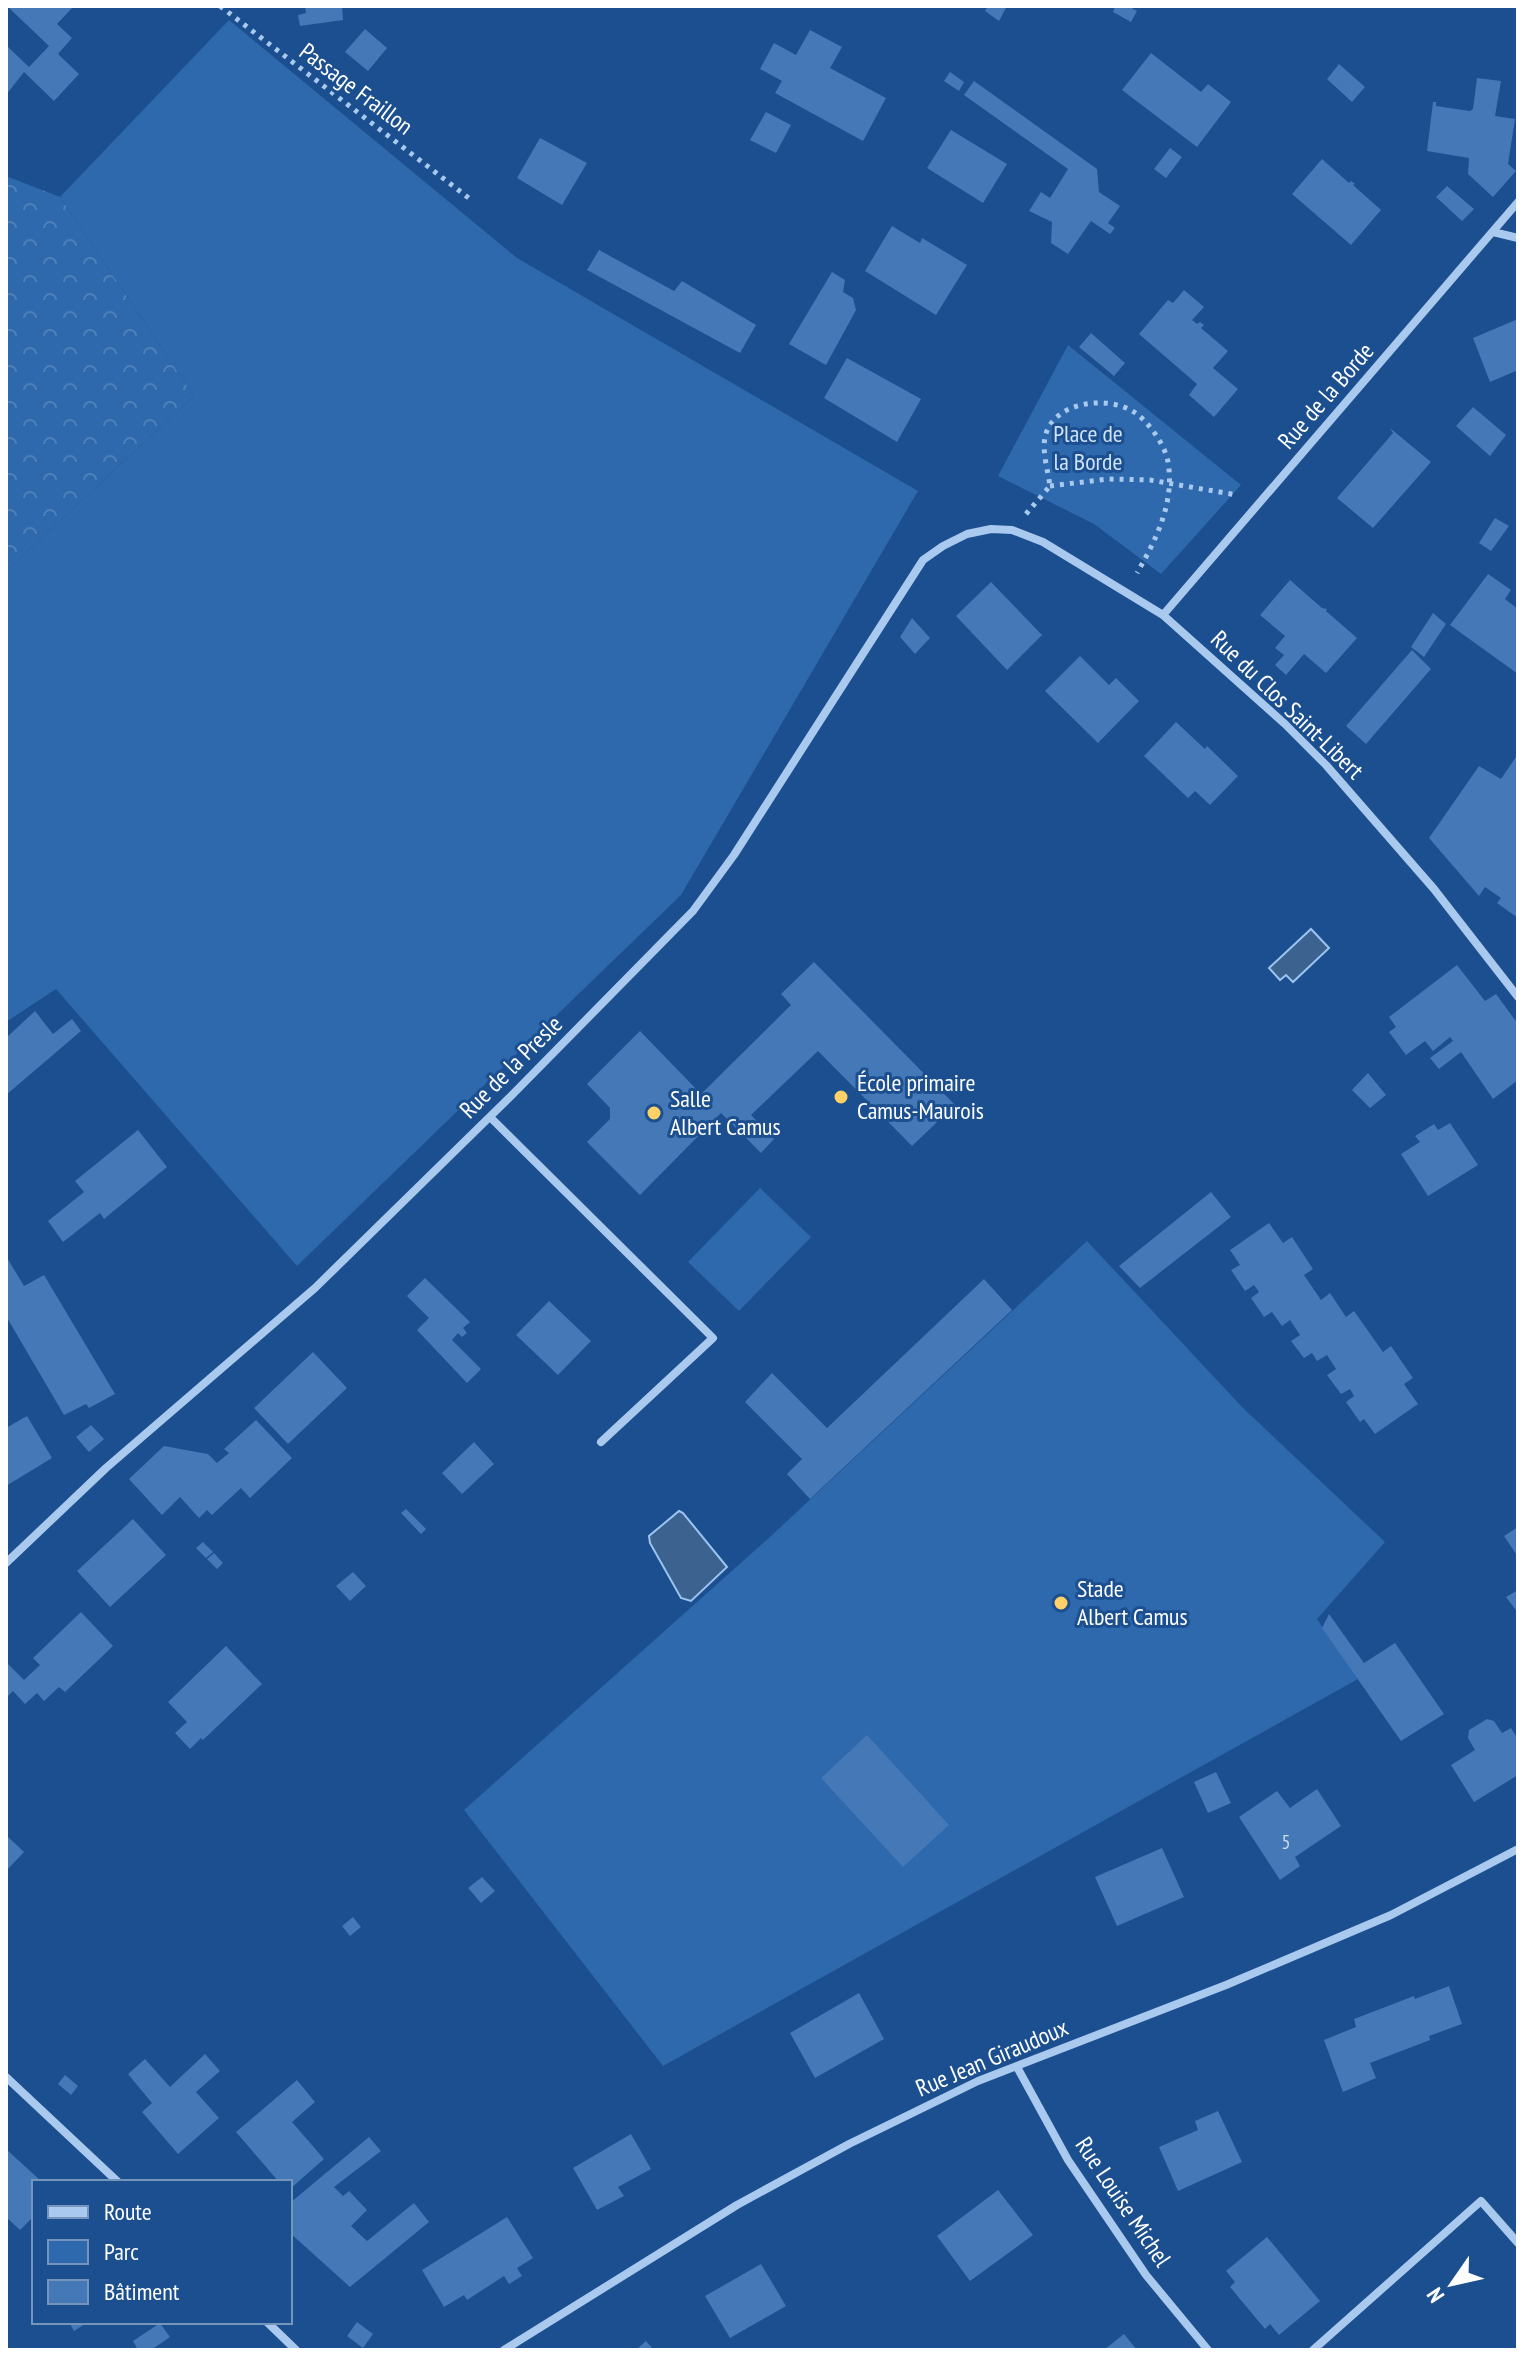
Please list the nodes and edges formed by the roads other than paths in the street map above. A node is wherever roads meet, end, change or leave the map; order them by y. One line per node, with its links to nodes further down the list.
1 (1518, 202): 2 (street, Rue de la Borde)
2 (1493, 232): 3 (street); 5 (street, Rue de la Borde)
3 (1518, 238)
4 (967, 534): 5 (street, Rue du Clos Saint-Libert); 7 (street, Rue de la Presle)
5 (1163, 615): 6 (street, Rue du Clos Saint-Libert)
6 (1518, 997)
7 (490, 1117): 8 (street); 9 (street, Rue de la Presle)
8 (601, 1442)
9 (6, 1563)
10 (1518, 1849): 11 (street, Rue Jean Giraudoux)
11 (1017, 2067): 17 (street, Rue Jean Giraudoux); 18 (street, Rue Louise Michel)
12 (6, 2077): 13 (street)
13 (116, 2180)
14 (1518, 2243): 19 (street)
15 (269, 2324): 16 (street)
16 (296, 2350)
17 (504, 2350)
18 (1208, 2350)
19 (1313, 2350)

